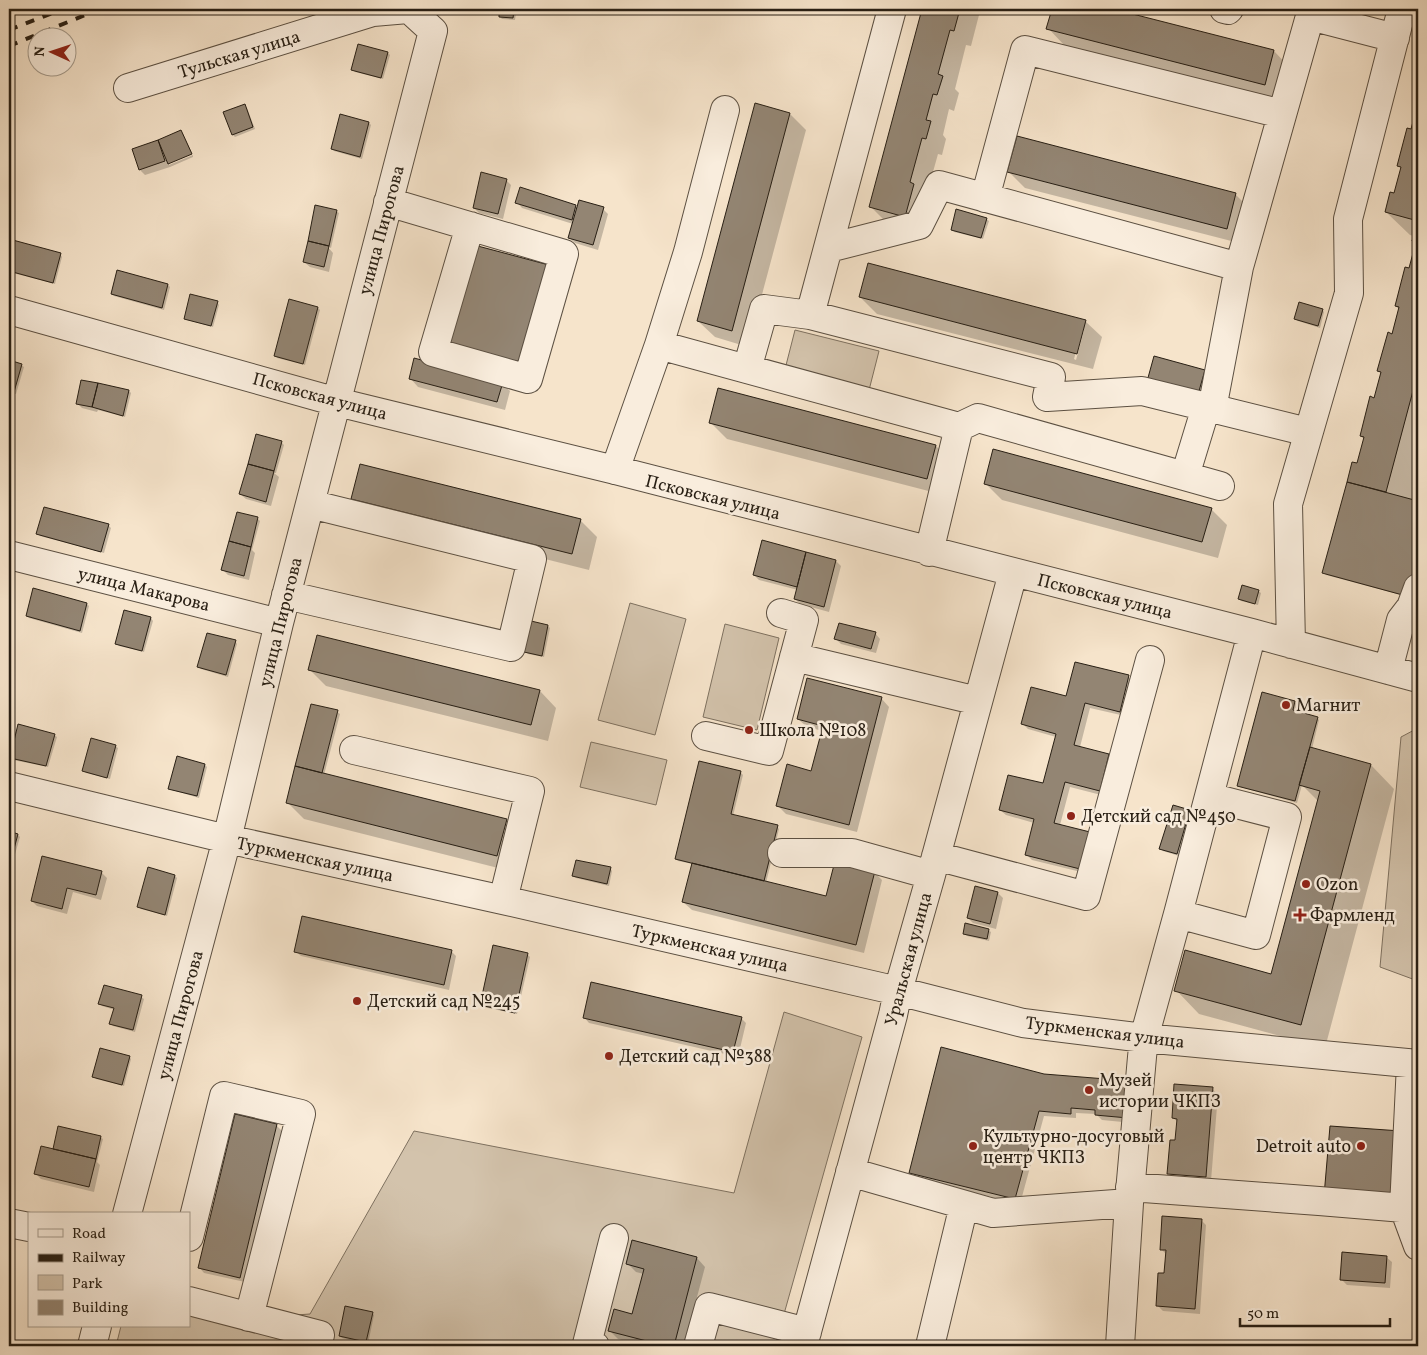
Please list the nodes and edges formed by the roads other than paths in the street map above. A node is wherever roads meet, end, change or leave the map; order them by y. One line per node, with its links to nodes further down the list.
1 (408, 9): 7 (street, Тульская улица); 9 (street, Тульская улица)
2 (892, 9): 15 (street)
3 (1224, 9): 4 (street)
4 (1229, 9)
5 (1402, 9): 8 (street)
6 (1311, 12): 8 (street); 11 (street)
7 (433, 31): 13 (street, улица Пирогова)
8 (1395, 38): 25 (street)
9 (128, 88)
10 (726, 110): 19 (street)
11 (1282, 114): 12 (street); 16 (street)
12 (985, 198): 15 (street); 16 (street)
13 (388, 202): 14 (street); 22 (street, улица Пирогова)
14 (470, 226): 14 (street)
15 (829, 248): 18 (street)
16 (1238, 267): 23 (street)
17 (9, 310): 22 (street, Псковская улица)
18 (810, 315): 20 (street); 21 (street)
19 (659, 345): 20 (street); 27 (street)
20 (747, 369): 24 (street)
21 (1046, 396): 23 (street); 26 (street)
22 (337, 402): 27 (street, Псковская улица); 30 (street, улица Пирогова)
23 (1209, 408): 25 (street); 28 (street)
24 (959, 427): 26 (street); 31 (street)
25 (1308, 432): 40 (street)
26 (1037, 435): 28 (street)
27 (615, 470): 31 (street, Псковская улица)
28 (1185, 476): 29 (street)
29 (1220, 486)
30 (310, 504): 35 (street, улица Пирогова); 35 (street)
31 (929, 552): 33 (street, Псковская улица)
32 (9, 555): 38 (street, улица Макарова)
33 (1013, 573): 39 (street, Псковская улица); 45 (street, Уральская улица)
34 (1418, 588): 37 (street)
35 (286, 595): 38 (street, улица Пирогова)
36 (781, 613): 41 (street)
37 (1410, 622): 43 (street)
38 (279, 623): 50 (street, улица Пирогова)
39 (1252, 634): 40 (street, Псковская улица); 49 (street)
40 (1291, 644): 43 (street, Псковская улица)
41 (794, 657): 45 (street); 46 (street)
42 (1150, 660): 52 (street)
43 (1388, 670): 44 (street, Псковская улица)
44 (1418, 678)
45 (978, 701): 52 (street, Уральская улица)
46 (706, 736)
47 (354, 750): 53 (street)
48 (9, 786): 50 (street, Туркменская улица)
49 (1209, 797): 54 (street); 54 (street)
50 (228, 839): 53 (street, Туркменская улица); 62 (street, улица Пирогова)
51 (782, 852): 52 (street)
52 (933, 865): 55 (street, Уральская улица)
53 (503, 900): 55 (street, Туркменская улица)
54 (1178, 914): 56 (street)
55 (898, 991): 56 (street, Туркменская улица); 58 (street, Уральская улица)
56 (1144, 1038): 57 (street, Туркменская улица); 59 (street)
57 (1415, 1064): 61 (street)
58 (850, 1172): 60 (street); 72 (street, Уральская улица)
59 (1130, 1195): 60 (street); 61 (street); 77 (street)
60 (964, 1204): 76 (street)
61 (1404, 1208): 67 (street)
62 (128, 1212)
63 (9, 1222): 64 (street)
64 (28, 1228)
65 (190, 1233): 69 (street)
66 (614, 1238): 74 (street)
67 (1418, 1246)
68 (190, 1302): 69 (street)
69 (249, 1317): 71 (street)
70 (96, 1328): 73 (street)
71 (320, 1335)
72 (805, 1339): 75 (street)
73 (92, 1346)
74 (595, 1346)
75 (698, 1346)
76 (930, 1346)
77 (1120, 1346)

